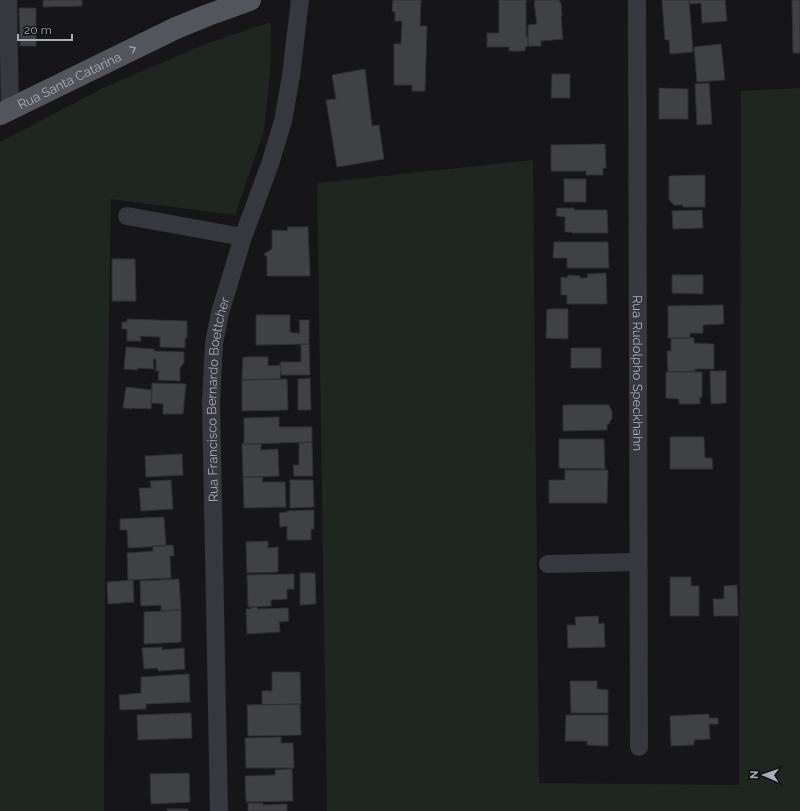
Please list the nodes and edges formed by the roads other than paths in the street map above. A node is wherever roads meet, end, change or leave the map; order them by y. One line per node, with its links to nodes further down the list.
1 (8, 0): 5 (street)
2 (250, 0): 5 (main road, Rua Santa Catarina, one-way to 2)
3 (300, 0): 7 (street, Rua Francisco Bernardo Boettcher)
4 (637, 0): 8 (street, Rua Rudolpho Speckhahn)
5 (5, 111)
6 (127, 216): 7 (street)
7 (243, 237): 11 (street, Rua Francisco Bernardo Boettcher)
8 (638, 562): 9 (street); 10 (street, Rua Rudolpho Speckhahn)
9 (548, 564)
10 (639, 747)
11 (219, 811)

